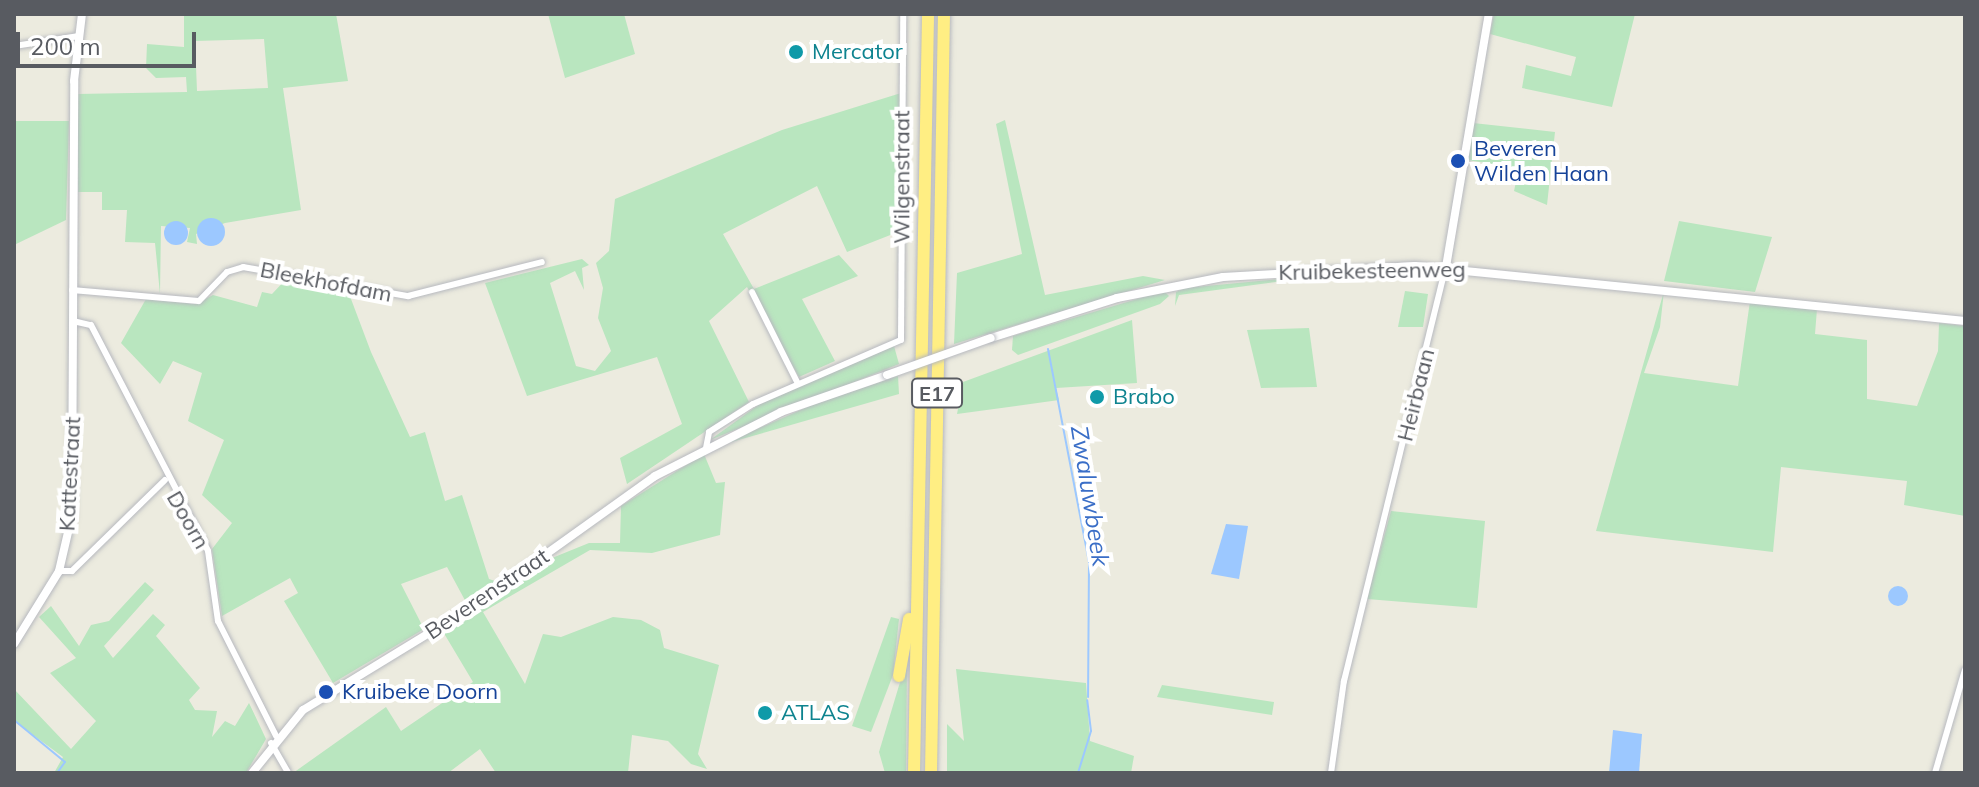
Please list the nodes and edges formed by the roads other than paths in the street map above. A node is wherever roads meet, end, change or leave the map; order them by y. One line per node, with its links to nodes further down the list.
1 (82, 14): 6 (street)
2 (903, 14): 14 (street, Wilgenstraat)
3 (928, 14): 20 (highway, E17)
4 (944, 14): 24 (highway, E17)
5 (1489, 14): 9 (street, Heirbaan)
6 (79, 36): 7 (street); 10 (street)
7 (14, 46)
8 (542, 262): 10 (street, Bleekhofdam)
9 (1446, 267): 13 (street, Kruibekesteenweg); 15 (street, Kruibekesteenweg, bridge); 31 (street, Heirbaan)
10 (72, 290): 12 (street, Kattestraat)
11 (752, 292): 16 (street)
12 (73, 321): 18 (street, Doorn); 19 (street, Kattestraat)
13 (1965, 321)
14 (901, 340): 16 (street, Beverenstraat)
15 (887, 375): 17 (street, Beverenstraat)
16 (797, 382): 17 (street, Beverenstraat)
17 (706, 448): 25 (street, Beverenstraat)
18 (165, 480): 19 (street); 25 (street, Doorn)
19 (59, 571): 21 (street, Kattestraat)
20 (916, 588): 23 (highway); 28 (highway, E17)
21 (14, 644)
22 (1965, 670): 32 (street)
23 (899, 676)
24 (932, 703): 29 (highway, E17); 30 (highway)
25 (274, 739): 26 (street, Beverenstraat); 27 (street, Doorn)
26 (252, 773)
27 (288, 773)
28 (914, 773)
29 (931, 773)
30 (940, 773)
31 (1331, 773)
32 (1935, 773)

